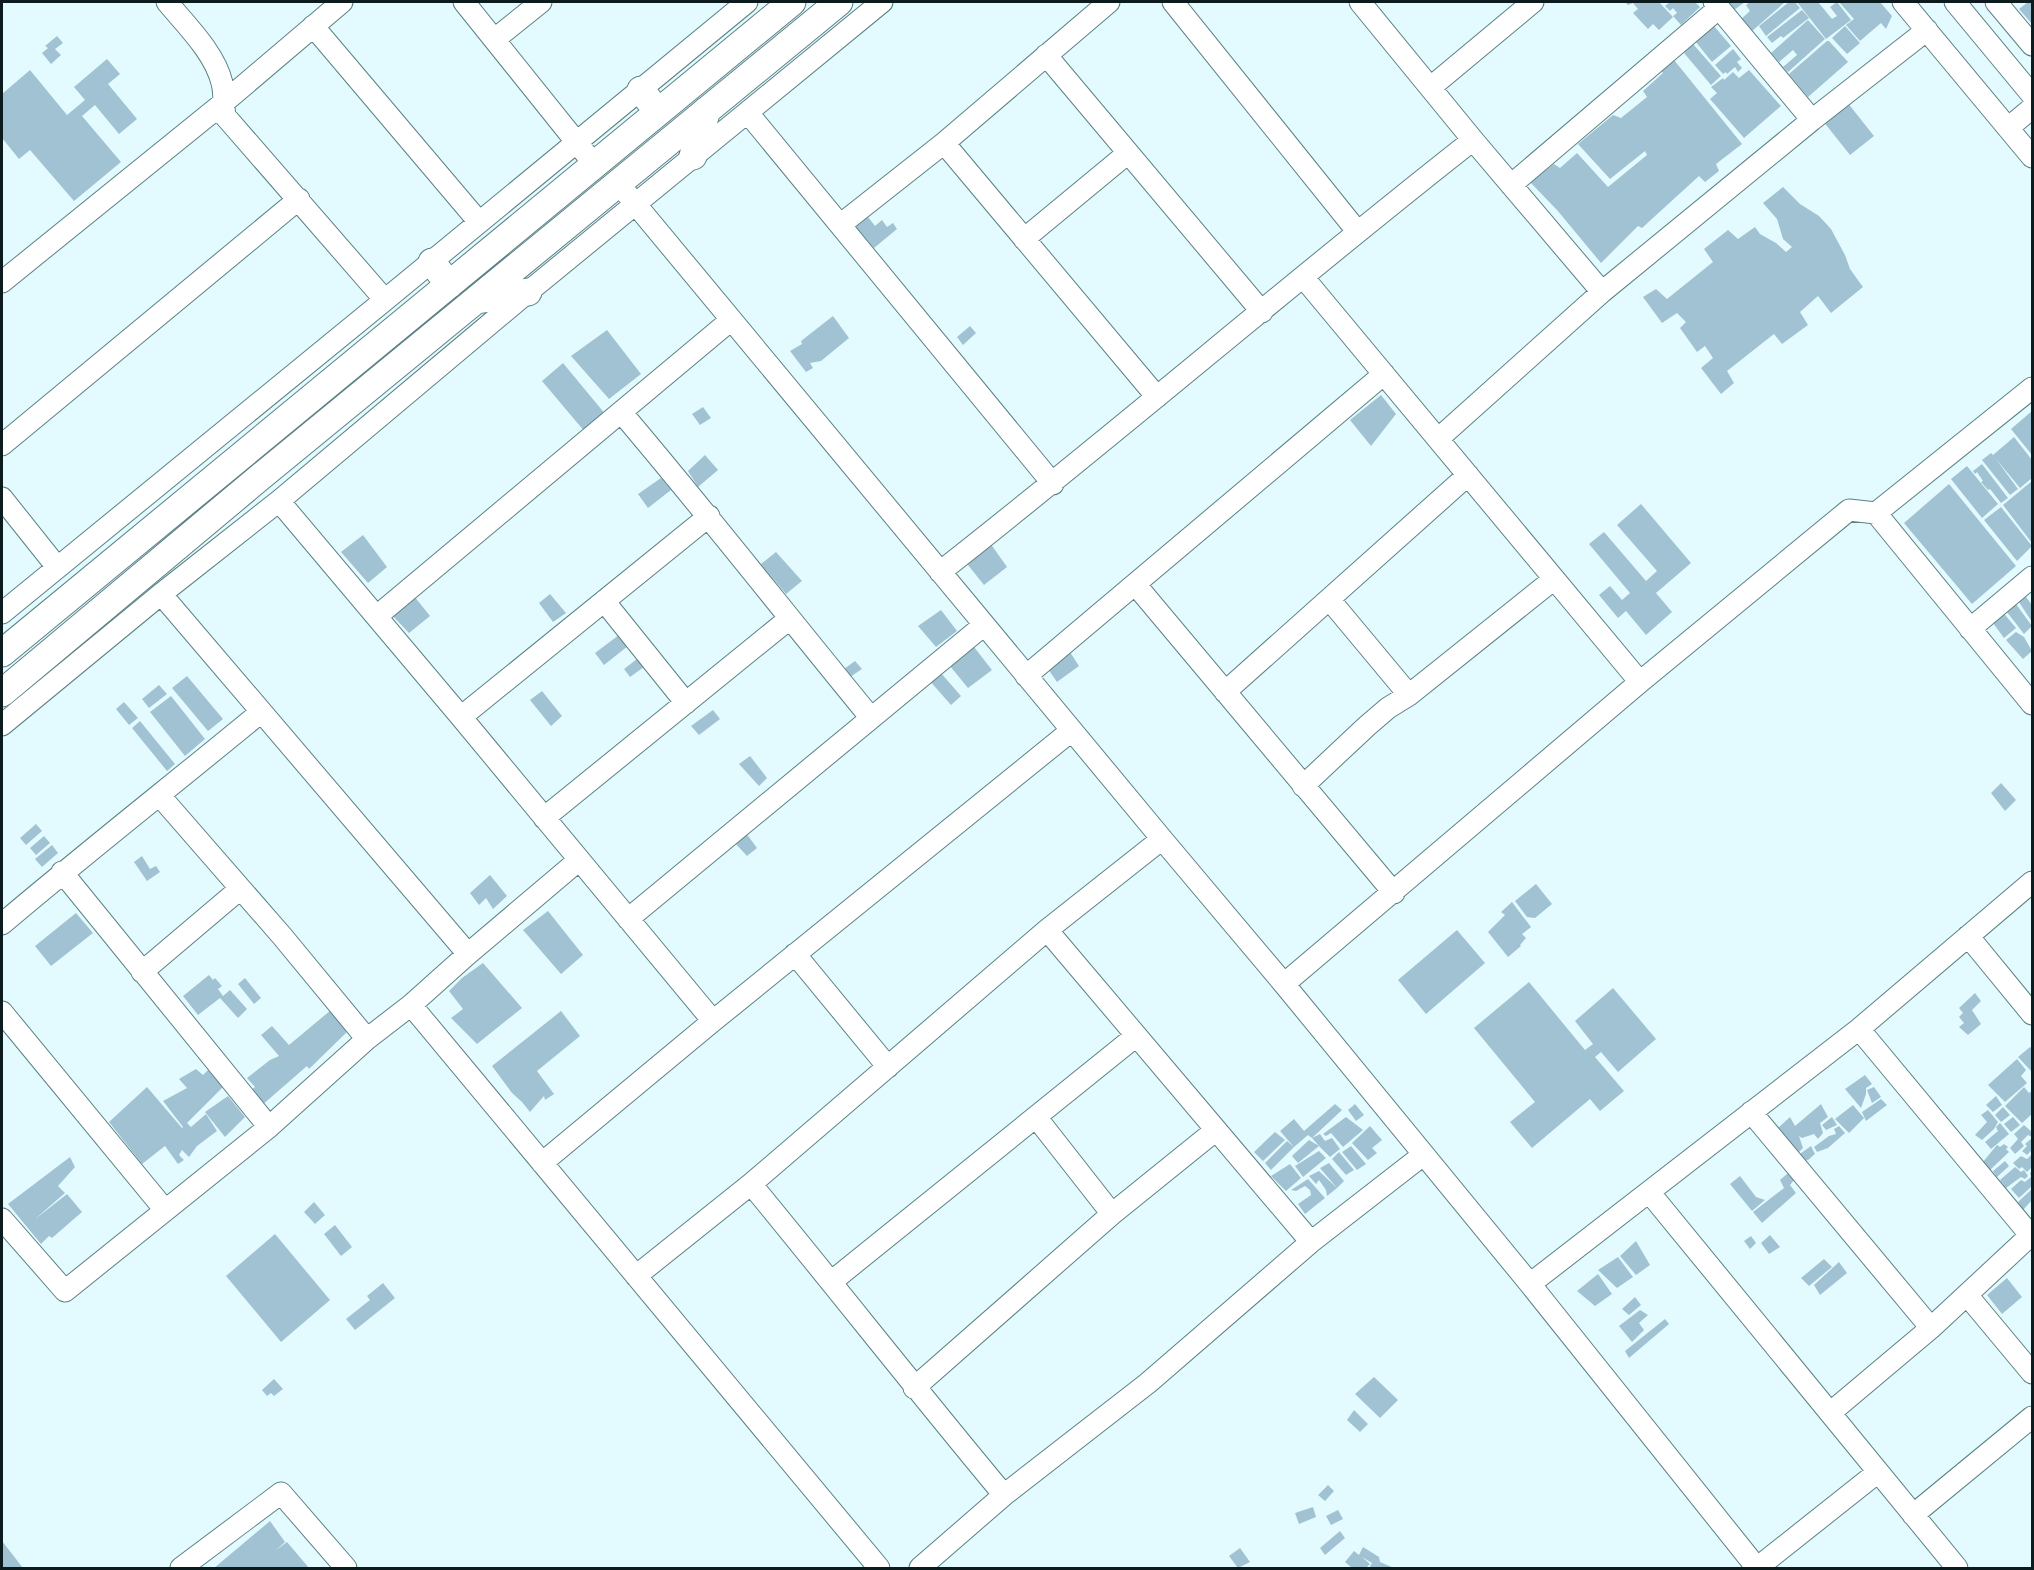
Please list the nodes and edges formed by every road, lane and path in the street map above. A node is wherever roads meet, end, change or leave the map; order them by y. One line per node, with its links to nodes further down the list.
1 (167, 2): 25 (street)
2 (464, 2): 19 (street)
3 (541, 2): 19 (street)
4 (747, 2): 23 (street)
5 (792, 2): 28 (main road)
6 (839, 2): 27 (main road)
7 (882, 2): 29 (street)
8 (1109, 2): 21 (street)
9 (1173, 2): 44 (street)
10 (1360, 2): 22 (street)
11 (1533, 2): 22 (street)
12 (1903, 2): 18 (street)
13 (1955, 2): 24 (street)
14 (2005, 4): 20 (street)
15 (332, 5): 17 (street)
16 (1717, 5): 30 (street); 39 (street)
17 (313, 26): 25 (street); 42 (street)
18 (1927, 30): 30 (street); 31 (street)
19 (495, 39): 33 (street)
20 (2032, 45)
21 (1046, 55): 34 (street); 35 (street)
22 (1431, 87): 32 (street)
23 (641, 90): 28 (main road); 33 (street)
24 (2032, 95)
25 (222, 104): 41 (street); 48 (street)
26 (2032, 108): 31 (street)
27 (707, 110): 36 (main road); 40 (main road)
28 (658, 112): 38 (main road)
29 (748, 113): 36 (street); 43 (street)
30 (1812, 120): 51 (street)
31 (2008, 128): 37 (street)
32 (1473, 140): 39 (street); 44 (street)
33 (577, 142): 38 (street); 42 (street)
34 (944, 143): 43 (street); 45 (street)
35 (1128, 153): 45 (street); 54 (street)
36 (693, 156): 40 (street)
37 (2032, 157)
38 (594, 164): 49 (main road)
39 (1511, 185): 51 (street)
40 (626, 193): 50 (street); 53 (main road); 55 (street)
41 (299, 199): 52 (street); 61 (street)
42 (480, 222): 46 (street)
43 (840, 225): 63 (street)
44 (1357, 231): 47 (street)
45 (1024, 239): 58 (street)
46 (432, 262): 49 (main road); 52 (street)
47 (1303, 277): 54 (street); 56 (street)
48 (2, 282)
49 (448, 285): 68 (main road)
50 (528, 292): 53 (main road); 65 (street)
51 (1602, 292): 60 (street)
52 (385, 300): 71 (street)
53 (476, 300): 69 (main road)
54 (1262, 312): 58 (street)
55 (731, 320): 59 (street); 72 (street)
56 (1384, 374): 60 (street); 76 (street)
57 (2032, 388): 66 (street)
58 (1157, 398): 63 (street)
59 (621, 412): 67 (street); 81 (street)
60 (1438, 439): 62 (street)
61 (2, 445)
62 (1468, 475): 74 (street); 78 (street)
63 (1053, 484): 72 (street)
64 (2, 498): 71 (street)
65 (279, 501): 77 (street); 81 (street)
66 (1875, 513): 84 (street); 87 (street)
67 (709, 516): 79 (street); 82 (street)
68 (155, 526): 69 (main road); 70 (main road)
69 (177, 548): 75 (main road)
70 (114, 560): 75 (main road); 85 (main road)
71 (57, 567): 80 (street)
72 (940, 572): 83 (street)
73 (2032, 577): 84 (street)
74 (1554, 579): 87 (street); 90 (street)
75 (138, 580): 89 (main road)
76 (1135, 584): 86 (street); 88 (street)
77 (161, 594): 93 (street); 96 (street)
78 (1329, 599): 88 (street); 90 (street)
79 (604, 601): 91 (street); 94 (street)
80 (2, 613)
81 (377, 616): 94 (street)
82 (789, 619): 91 (street); 95 (street)
83 (984, 625): 86 (street); 95 (street)
84 (1970, 629): 92 (street)
85 (2, 653)
86 (1026, 676): 97 (street)
87 (1640, 682): 106 (street)
88 (1225, 692): 98 (street)
89 (2, 693)
90 (1409, 695): 98 (street)
91 (686, 703): 100 (street)
92 (2032, 704)
93 (261, 712): 99 (street); 111 (street)
94 (461, 717): 100 (street)
95 (872, 718): 107 (street)
96 (2, 725)
97 (1071, 730): 101 (street); 112 (street)
98 (1303, 786): 106 (street)
99 (160, 796): 103 (street); 105 (street)
100 (544, 818): 102 (street)
101 (1162, 839): 109 (street); 114 (street)
102 (579, 860): 107 (street); 111 (street)
103 (62, 872): 108 (street); 113 (street)
104 (2032, 882): 110 (street)
105 (240, 889): 113 (street); 121 (street)
106 (1394, 893): 114 (street)
107 (628, 919): 118 (street)
108 (2, 924)
109 (1047, 930): 120 (street); 122 (street)
110 (1968, 936): 117 (street); 119 (street)
111 (468, 954): 115 (street)
112 (795, 954): 118 (street); 122 (street)
113 (142, 972): 125 (street)
114 (1284, 984): 127 (street)
115 (411, 1005): 121 (street); 128 (street)
116 (2, 1012): 131 (street)
117 (2032, 1014)
118 (713, 1021): 128 (street)
119 (1858, 1029): 123 (street); 134 (street)
120 (1136, 1036): 124 (street); 126 (street)
121 (367, 1040): 125 (street)
122 (888, 1067): 129 (street)
123 (1751, 1112): 130 (street); 140 (street)
124 (1036, 1117): 132 (street); 137 (street)
125 (269, 1127): 131 (street)
126 (1216, 1130): 132 (street); 135 (street)
127 (1423, 1155): 135 (street); 138 (street)
128 (542, 1163): 136 (street)
129 (751, 1184): 136 (street); 137 (street)
130 (1649, 1192): 138 (street); 143 (street)
131 (165, 1210): 133 (street)
132 (1112, 1214): 142 (street)
133 (2, 1219)
134 (2032, 1235): 139 (street)
135 (1311, 1242): 146 (street)
136 (636, 1276): 151 (street)
137 (831, 1282): 142 (street)
138 (1530, 1284): 148 (street)
139 (1966, 1295): 140 (street); 141 (street)
140 (1931, 1328): 143 (street)
141 (2032, 1373)
142 (914, 1388): 146 (street)
143 (1830, 1413): 145 (street)
144 (2032, 1417): 147 (street)
145 (1878, 1472): 147 (street); 148 (street)
146 (1004, 1495): 152 (street)
147 (1913, 1515): 153 (street)
148 (1757, 1568)
149 (181, 1569): 150 (street)
150 (346, 1569)
151 (879, 1569)
152 (920, 1569)
153 (1957, 1569)

